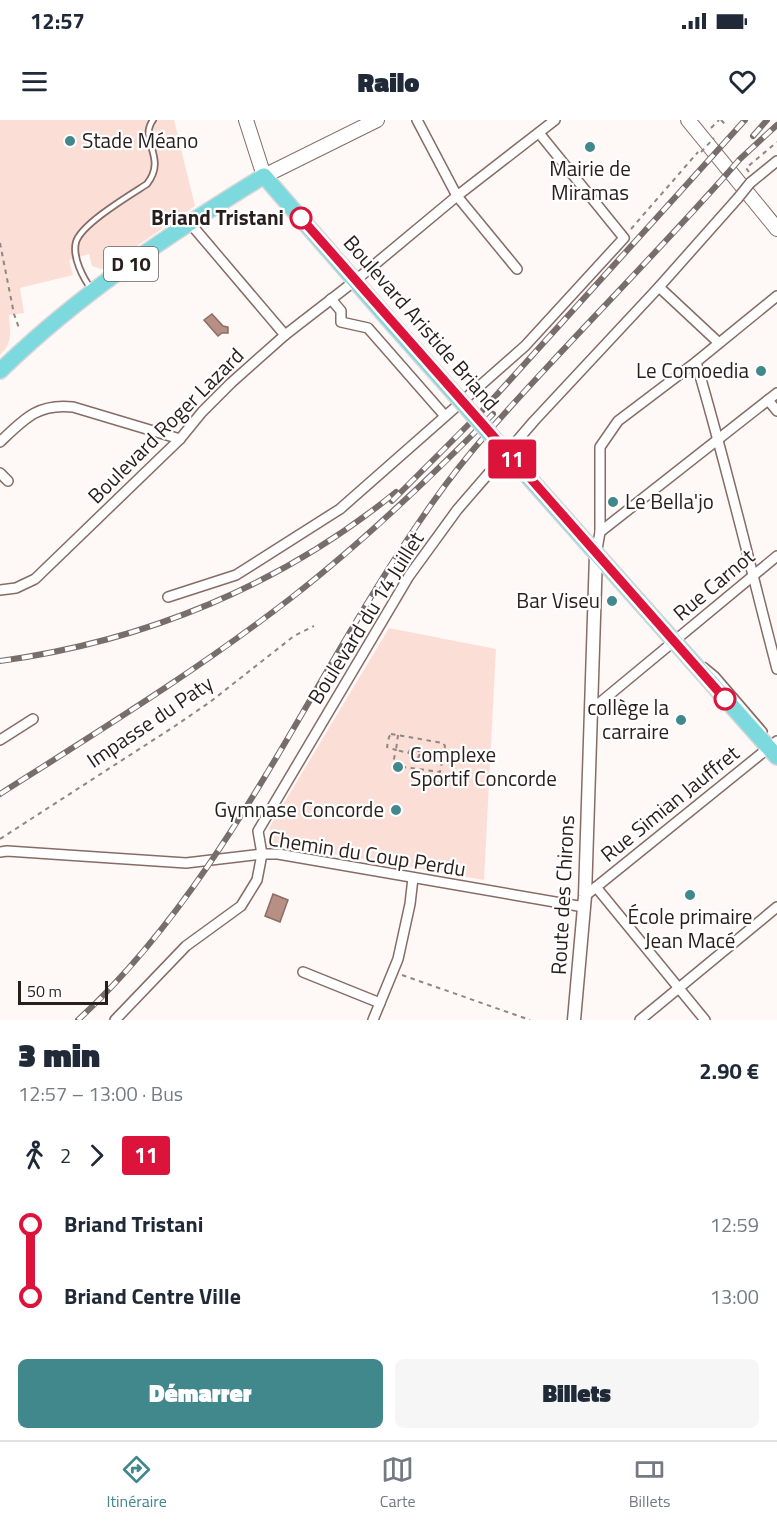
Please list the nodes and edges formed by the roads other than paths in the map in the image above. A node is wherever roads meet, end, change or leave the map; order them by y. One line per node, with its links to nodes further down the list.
1 (153, 120): 16 (lane)
2 (246, 120): 9 (main road, Boulevard Aristide Briand)
3 (377, 120): 9 (main road)
4 (417, 120): 10 (street)
5 (555, 120): 7 (street, Boulevard Roger Lazard)
6 (688, 120): 12 (main road)
7 (539, 133): 10 (street, Boulevard Roger Lazard); 26 (street)
8 (777, 161): 15 (street, Boulevard du 14 Juillet, bridge)
9 (264, 176): 11 (main road, D 10); 14 (main road, Boulevard Aristide Briand)
10 (457, 196): 13 (street); 14 (street, Boulevard Roger Lazard)
11 (189, 222): 16 (main road, D 10); 19 (street)
12 (777, 229)
13 (517, 269)
14 (356, 280): 18 (street, Boulevard Roger Lazard); 33 (main road, Boulevard Aristide Briand, bridge)
15 (659, 287): 20 (street); 45 (street, Boulevard du 14 Juillet)
16 (93, 291): 22 (main road, D 10)
17 (777, 296): 20 (street)
18 (331, 299): 19 (street, Boulevard Roger Lazard); 26 (street)
19 (285, 335): 27 (street, Boulevard Roger Lazard)
20 (719, 343): 21 (street)
21 (696, 362): 28 (street); 32 (street)
22 (0, 371)
23 (777, 393): 24 (street)
24 (768, 400): 25 (street); 28 (street)
25 (777, 411)
26 (446, 416): 37 (street)
27 (180, 439): 29 (street); 36 (street, Boulevard Roger Lazard)
28 (719, 439): 32 (street); 35 (street)
29 (0, 442)
30 (0, 473): 31 (street)
31 (8, 481)
32 (600, 532): 33 (street)
33 (596, 555): 38 (main road, Boulevard Aristide Briand); 40 (street, Route des Chirons)
34 (777, 556): 35 (street, Rue Carnot)
35 (752, 578): 38 (street, Rue Carnot); 39 (street)
36 (0, 590)
37 (168, 597)
38 (674, 642): 40 (street, Rue Carnot); 43 (main road, Boulevard Aristide Briand)
39 (777, 669)
40 (591, 710): 48 (street, Route des Chirons)
41 (33, 719): 42 (street)
42 (0, 740)
43 (775, 747): 47 (street, Rue Simian Jauffret)
44 (0, 852): 45 (street, Chemin du Coup Perdu)
45 (262, 854): 46 (street, Chemin du Coup Perdu); 54 (street, Boulevard du 14 Juillet)
46 (413, 878): 48 (street, Chemin du Coup Perdu); 52 (street)
47 (596, 886): 48 (street, Rue Simian Jauffret); 51 (street)
48 (585, 902): 53 (street, Route des Chirons)
49 (777, 907): 51 (street)
50 (303, 972): 52 (street)
51 (679, 988): 56 (street); 57 (street)
52 (380, 1002): 55 (street)
53 (576, 1019)
54 (115, 1020)
55 (373, 1020)
56 (640, 1020)
57 (705, 1020)

